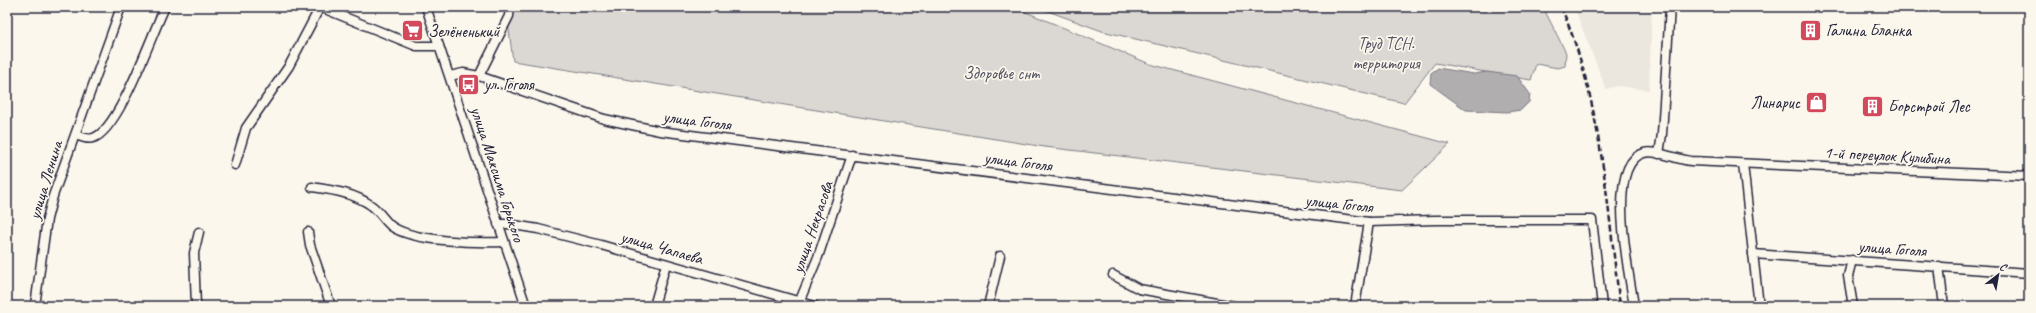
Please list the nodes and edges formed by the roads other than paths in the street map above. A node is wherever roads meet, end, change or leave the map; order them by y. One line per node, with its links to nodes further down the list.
1 (121, 7): 10 (street, улица Ленина)
2 (165, 7): 10 (street)
3 (320, 7): 7 (street); 14 (street)
4 (426, 7): 7 (street, улица Максима Горького)
5 (510, 7): 9 (street)
6 (1670, 7): 11 (street)
7 (439, 46): 8 (street, улица Максима Горького)
8 (450, 76): 9 (street, улица Гоголя); 18 (street, улица Максима Горького)
9 (480, 76): 12 (street, улица Гоголя)
10 (76, 135): 30 (street, улица Ленина)
11 (1659, 154): 13 (street, 1-й переулок Кулибина); 40 (street, 1-й переулок Кулибина)
12 (852, 155): 17 (street, улица Гоголя); 29 (street, улица Некрасова)
13 (1743, 164): 15 (street, 1-й переулок Кулибина); 22 (street)
14 (235, 165)
15 (2029, 176)
16 (312, 187): 21 (street)
17 (1369, 222): 38 (street); 39 (street, улица Гоголя)
18 (498, 224): 21 (street, улица Максима Горького); 25 (street, улица Чапаева)
19 (199, 232): 31 (street)
20 (308, 232): 32 (street)
21 (504, 242): 33 (street, улица Максима Горького)
22 (1753, 254): 24 (street, улица Гоголя); 41 (street)
23 (1000, 256): 36 (street)
24 (1852, 260): 26 (street, улица Гоголя); 42 (street)
25 (666, 264): 29 (street, улица Чапаева); 34 (street)
26 (1939, 266): 27 (street, улица Гоголя); 43 (street)
27 (2029, 273)
28 (1113, 275): 37 (street)
29 (799, 304): 35 (street, улица Чапаева)
30 (35, 306)
31 (196, 306)
32 (330, 306)
33 (526, 306)
34 (654, 306)
35 (815, 306)
36 (988, 306)
37 (1234, 306)
38 (1355, 306)
39 (1602, 306)
40 (1634, 306)
41 (1759, 306)
42 (1853, 306)
43 (1944, 306)

